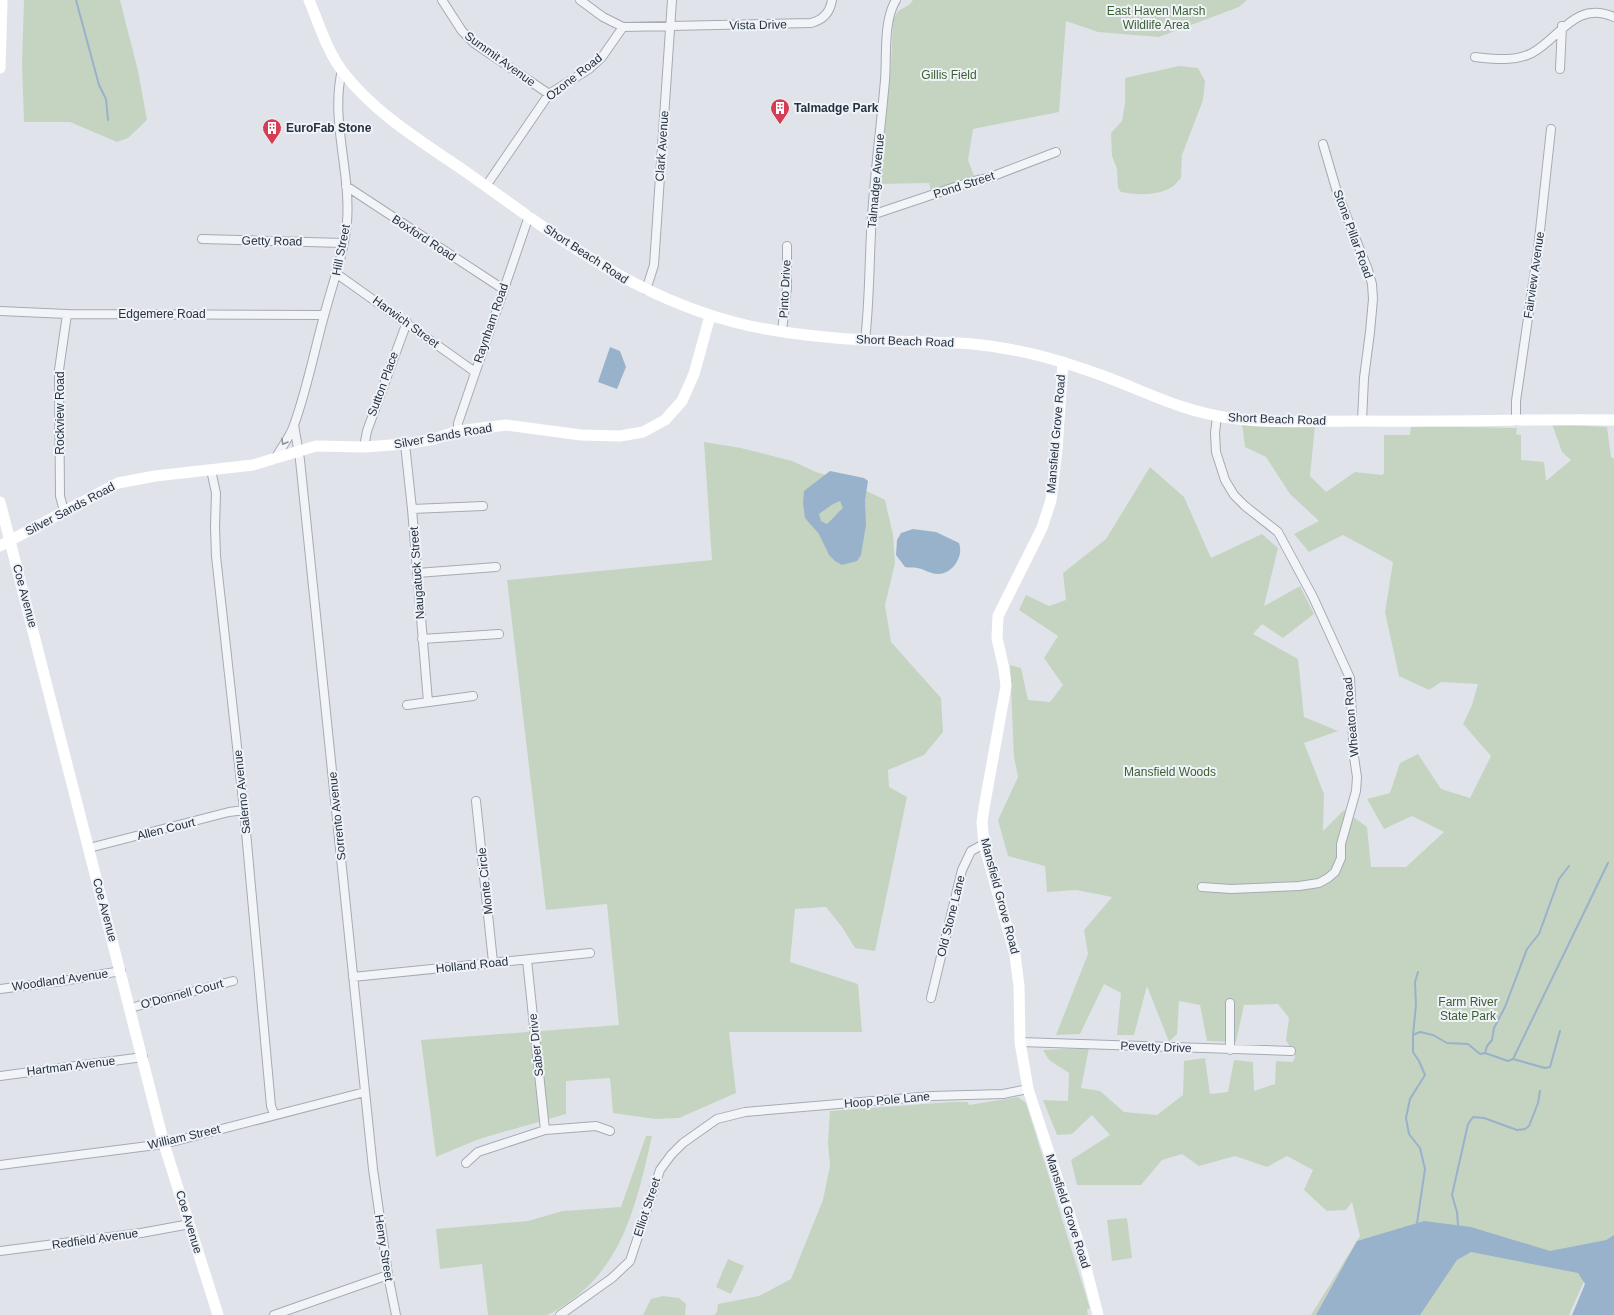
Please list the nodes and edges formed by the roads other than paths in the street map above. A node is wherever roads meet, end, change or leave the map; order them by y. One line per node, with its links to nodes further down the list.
1 (2, 0): 13 (main road)
2 (309, 0): 15 (main road, Short Beach Road)
3 (442, 0): 16 (street, Summit Avenue)
4 (580, 0): 10 (street)
5 (672, 0): 11 (street, Clark Avenue)
6 (832, 0): 11 (street, Vista Drive)
7 (896, 0): 22 (street, Talmadge Avenue)
8 (1614, 17): 9 (street)
9 (1562, 26): 12 (street); 14 (street)
10 (623, 27): 11 (street); 16 (street, Ozone Road)
11 (670, 27): 29 (street, Clark Avenue)
12 (1475, 57)
13 (0, 68)
14 (1560, 69)
15 (342, 70): 20 (street, Hill Street); 21 (main road, Short Beach Road)
16 (549, 94): 21 (street, Ozone Road)
17 (1551, 129): 42 (street, Fairview Avenue)
18 (1323, 144): 41 (street, Stone Pillar Road)
19 (1056, 152): 22 (street, Pond Street)
20 (346, 186): 25 (street, Hill Street); 28 (street, Boxford Road)
21 (486, 186): 23 (main road, Short Beach Road)
22 (872, 215): 36 (street, Talmadge Avenue)
23 (529, 216): 28 (street, Raynham Road); 29 (main road, Short Beach Road)
24 (202, 239): 25 (street, Getty Road)
25 (343, 243): 27 (street, Hill Street)
26 (787, 246): 35 (street, Pinto Drive)
27 (337, 274): 32 (street, Hill Street); 34 (street, Harwich Street)
28 (503, 289): 38 (street, Raynham Road)
29 (646, 290): 33 (main road, Short Beach Road)
30 (0, 311): 31 (street, Edgemere Road)
31 (67, 314): 32 (street, Edgemere Road); 53 (street, Rockview Road)
32 (324, 315): 43 (street, Hill Street)
33 (710, 316): 35 (main road, Short Beach Road); 44 (main road, Silver Sands Road)
34 (407, 322): 38 (street, Harwich Street); 46 (street, Sutton Place)
35 (782, 331): 36 (main road, Short Beach Road)
36 (865, 340): 37 (main road, Short Beach Road)
37 (1063, 362): 39 (main road, Short Beach Road); 65 (main road, Mansfield Grove Road)
38 (475, 372): 44 (street, Raynham Road)
39 (1217, 416): 41 (main road, Short Beach Road); 67 (street, Wheaton Road)
40 (1614, 420): 42 (main road, Short Beach Road)
41 (1362, 421): 42 (main road, Short Beach Road)
42 (1516, 421)
43 (294, 425): 47 (street, Hill Street); 48 (street, Hill Street, one-way to 48)
44 (458, 431): 45 (main road, Silver Sands Road)
45 (405, 444): 46 (main road, Silver Sands Road); 52 (street, Naugatuck Street)
46 (364, 447): 47 (main road, Silver Sands Road)
47 (298, 452): 48 (main road, Silver Sands Road); 72 (street, Sorrento Avenue)
48 (275, 459): 49 (main road, Silver Sands Road)
49 (211, 470): 53 (main road, Silver Sands Road); 64 (street, Salerno Avenue)
50 (0, 502): 54 (main road, Coe Avenue)
51 (483, 506): 52 (street)
52 (412, 510): 57 (street, Naugatuck Street)
53 (64, 512): 54 (main road, Silver Sands Road)
54 (11, 541): 55 (main road, Silver Sands Road); 66 (main road, Coe Avenue)
55 (0, 546)
56 (496, 567): 57 (street)
57 (417, 573): 59 (street, Naugatuck Street)
58 (499, 634): 59 (street)
59 (422, 639): 61 (street, Naugatuck Street)
60 (473, 696): 61 (street)
61 (428, 702): 62 (street)
62 (407, 705)
63 (476, 801): 70 (street, Monte Circle)
64 (244, 810): 66 (street, Allen Court); 86 (street, Salerno Avenue)
65 (984, 844): 75 (street, Old Stone Lane); 78 (main road, Mansfield Grove Road)
66 (89, 848): 71 (main road, Coe Avenue)
67 (1202, 887)
68 (590, 953): 69 (street, Holland Road)
69 (527, 960): 70 (street, Holland Road); 87 (street, Saber Drive)
70 (493, 962): 72 (street, Holland Road)
71 (121, 971): 74 (street, Woodland Avenue); 77 (main road, Coe Avenue)
72 (354, 977): 84 (street, Sorrento Avenue)
73 (233, 981): 77 (street, O'Donnell Court)
74 (0, 989)
75 (931, 998)
76 (1230, 1003): 79 (street)
77 (130, 1008): 81 (main road, Coe Avenue)
78 (1020, 1042): 79 (street, Pevetty Drive); 83 (main road, Mansfield Grove Road)
79 (1230, 1050): 80 (street, Pevetty Drive)
80 (1291, 1051)
81 (143, 1057): 82 (street, Hartman Avenue); 89 (main road, Coe Avenue)
82 (0, 1076)
83 (1028, 1089): 85 (street, Hoop Pole Lane); 100 (main road, Mansfield Grove Road)
84 (365, 1092): 86 (street, William Street); 92 (street, Sorrento Avenue)
85 (745, 1112): 99 (street, Elliot Street)
86 (274, 1114): 89 (street, William Street)
87 (545, 1130): 88 (street); 90 (street)
88 (610, 1131)
89 (164, 1144): 91 (street, William Street); 93 (main road, Coe Avenue)
90 (466, 1163)
91 (0, 1165)
92 (374, 1181): 95 (street, Henry Street)
93 (190, 1224): 94 (street, Redfield Avenue); 96 (main road, Coe Avenue)
94 (0, 1251)
95 (388, 1275): 97 (street); 98 (street, Henry Street)
96 (218, 1315)
97 (274, 1315)
98 (396, 1315)
99 (560, 1315)
100 (1098, 1315)

